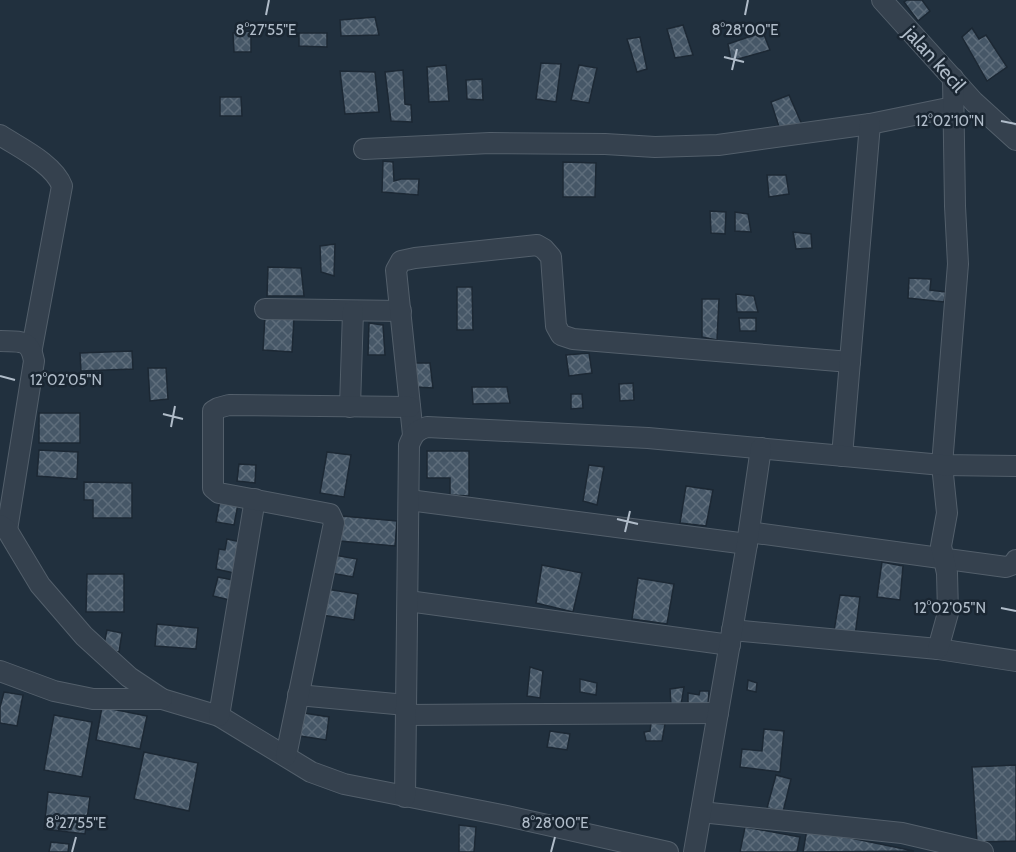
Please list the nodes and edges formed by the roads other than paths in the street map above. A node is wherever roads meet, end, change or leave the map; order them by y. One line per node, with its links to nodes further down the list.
1 (882, 0): 2 (street, jalan kecil)
2 (953, 78): 3 (street); 6 (street, jalan kecil)
3 (953, 107): 4 (street); 19 (street)
4 (870, 124): 7 (street); 13 (street)
5 (0, 135): 12 (street)
6 (1016, 140)
7 (364, 149)
8 (265, 309): 9 (street)
9 (353, 310): 10 (street); 14 (street)
10 (401, 311): 13 (street); 15 (street)
11 (0, 341): 12 (street)
12 (32, 348): 23 (street)
13 (850, 362): 18 (street)
14 (350, 407): 15 (street); 21 (street)
15 (410, 407): 16 (street)
16 (413, 435): 17 (street); 22 (street)
17 (761, 448): 18 (street); 24 (street)
18 (843, 456): 19 (street)
19 (942, 465): 20 (street); 25 (street)
20 (1016, 466)
21 (255, 499): 32 (street); 36 (street)
22 (409, 500): 24 (street); 27 (street)
23 (3, 528): 33 (street)
24 (748, 538): 25 (street); 28 (street)
25 (943, 557): 26 (street); 29 (street)
26 (1016, 560)
27 (408, 601): 28 (street); 34 (street)
28 (731, 637): 29 (street); 35 (street)
29 (938, 649): 30 (street)
30 (1016, 661)
31 (0, 670): 33 (street)
32 (298, 695): 34 (street); 37 (street)
33 (162, 699): 36 (street)
34 (406, 710): 35 (street); 38 (street)
35 (718, 713): 39 (street)
36 (219, 716): 37 (street)
37 (286, 756): 38 (street)
38 (405, 797): 40 (street)
39 (701, 812): 41 (street); 42 (street)
40 (668, 852)
41 (694, 852)
42 (983, 852)

